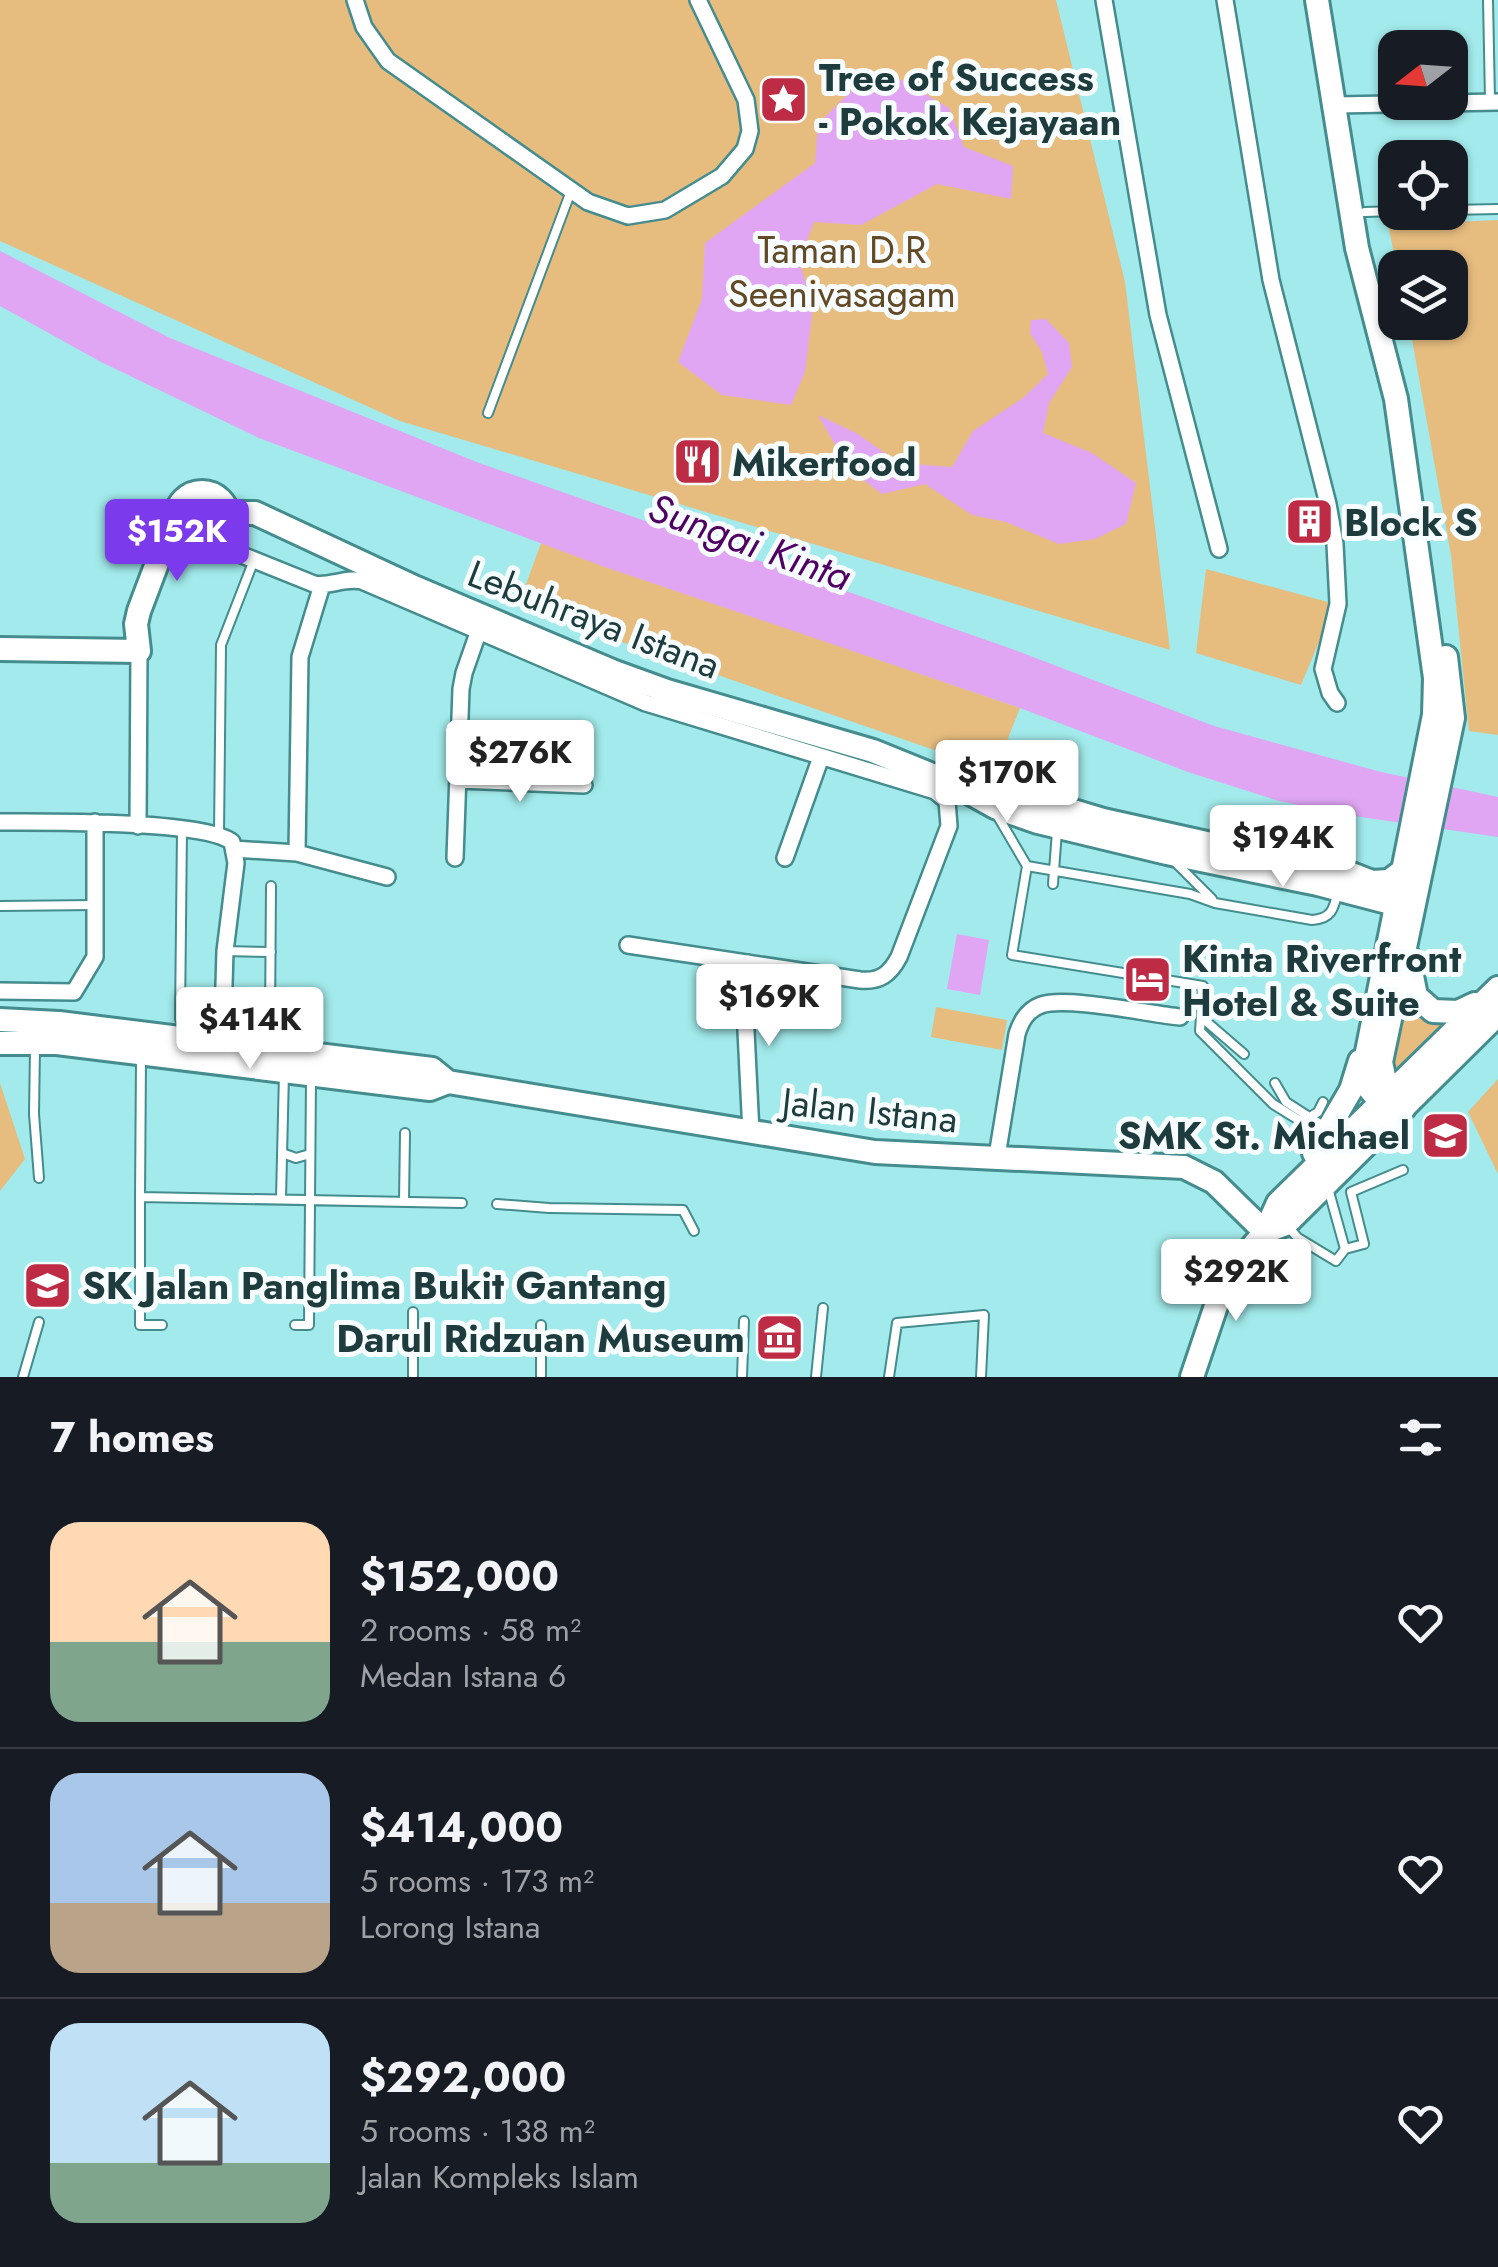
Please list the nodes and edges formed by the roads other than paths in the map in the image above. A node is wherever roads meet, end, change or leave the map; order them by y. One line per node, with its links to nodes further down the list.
1 (355, 0): 10 (street)
2 (698, 0): 10 (street)
3 (1104, 0): 21 (street)
4 (1225, 0): 27 (street)
5 (1316, 0): 9 (main road)
6 (1329, 0): 9 (main road)
7 (1492, 6): 8 (lane)
8 (1494, 102): 9 (street)
9 (1342, 105): 13 (main road); 28 (main road)
10 (571, 191): 15 (lane)
11 (1498, 209): 12 (lane)
12 (1468, 210)
13 (1365, 212): 14 (lane); 28 (main road)
14 (1378, 212)
15 (488, 413)
16 (215, 496): 17 (main road); 18 (main road); 19 (main road, Lebuhraya Istana)
17 (176, 513): 20 (main road); 26 (main road)
18 (228, 518): 19 (main road, Lebuhraya Istana); 20 (main road)
19 (298, 533): 32 (main road, Lebuhraya Istana)
20 (202, 543): 22 (street); 26 (main road)
21 (1220, 549)
22 (254, 560): 23 (street); 38 (lane)
23 (322, 585): 24 (street); 40 (street)
24 (478, 633): 29 (street); 30 (street)
25 (0, 649): 26 (main road)
26 (139, 651): 35 (street)
27 (1337, 703)
28 (1439, 740): 47 (main road)
29 (822, 757): 44 (street); 60 (street)
30 (458, 780): 31 (street); 43 (street)
31 (584, 785)
32 (992, 797): 36 (main road); 42 (main road, Lebuhraya Istana); 45 (lane)
33 (0, 822): 34 (street)
34 (95, 822): 35 (street); 54 (street)
35 (138, 826): 37 (street)
36 (1056, 826): 41 (main road); 46 (lane)
37 (182, 830): 38 (street); 65 (lane)
38 (219, 835): 39 (street)
39 (234, 849): 40 (street); 58 (street)
40 (297, 853): 48 (street)
41 (1167, 853): 51 (main road); 52 (lane)
42 (1256, 854): 47 (main road, Lebuhraya Istana); 51 (main road)
43 (454, 858)
44 (785, 858)
45 (1027, 866): 46 (lane); 64 (lane)
46 (1055, 871): 49 (lane); 52 (lane)
47 (1412, 871): 53 (main road); 57 (main road)
48 (387, 876)
49 (1053, 884)
50 (270, 886): 59 (lane)
51 (1338, 891): 52 (lane); 53 (main road)
52 (1215, 903)
53 (1394, 904): 68 (main road)
54 (95, 905): 55 (lane); 61 (street)
55 (0, 906)
56 (628, 946): 60 (street)
57 (1407, 948): 62 (main road); 78 (main road)
58 (225, 951): 59 (lane); 72 (street)
59 (270, 952): 66 (lane)
60 (748, 962): 80 (street)
61 (0, 991)
62 (1495, 999): 78 (main road)
63 (1180, 1017): 84 (street)
64 (1201, 1017): 73 (lane); 79 (lane)
65 (180, 1019)
66 (270, 1021)
67 (0, 1022): 69 (main road)
68 (1370, 1029): 78 (main road); 79 (main road)
69 (36, 1032): 70 (main road); 71 (main road); 72 (main road); 86 (lane)
70 (0, 1043)
71 (141, 1053): 72 (main road); 89 (lane)
72 (222, 1053): 74 (main road, Jalan Istana)
73 (1244, 1054)
74 (284, 1061): 75 (main road, Jalan Istana); 82 (lane)
75 (311, 1064): 80 (main road, Jalan Istana); 83 (lane)
76 (1275, 1083): 79 (lane)
77 (1322, 1102): 79 (lane)
78 (1392, 1105): 87 (main road); 88 (main road)
79 (1320, 1124): 88 (main road)
80 (750, 1132): 84 (main road, Jalan Istana)
81 (405, 1133): 92 (lane)
82 (282, 1153): 83 (lane); 90 (lane)
83 (310, 1154): 91 (lane)
84 (997, 1156): 95 (main road, Jalan Istana)
85 (1403, 1170): 97 (lane)
86 (39, 1178)
87 (1326, 1184): 95 (main road); 97 (lane)
88 (1291, 1189): 95 (main road)
89 (140, 1197): 90 (lane); 102 (lane)
90 (281, 1198): 91 (lane)
91 (310, 1199): 92 (lane); 103 (lane)
92 (404, 1201): 93 (lane)
93 (462, 1203)
94 (497, 1204): 96 (lane)
95 (1276, 1228): 97 (lane); 112 (main road)
96 (694, 1230)
97 (1345, 1249)
98 (823, 1308): 109 (lane)
99 (412, 1312): 106 (lane)
100 (744, 1321): 108 (lane)
101 (40, 1322): 105 (lane)
102 (162, 1324)
103 (295, 1325)
104 (541, 1326): 107 (lane)
105 (23, 1377)
106 (414, 1377)
107 (541, 1377)
108 (742, 1377)
109 (816, 1377)
110 (890, 1377): 111 (lane)
111 (981, 1377)
112 (1192, 1377)

